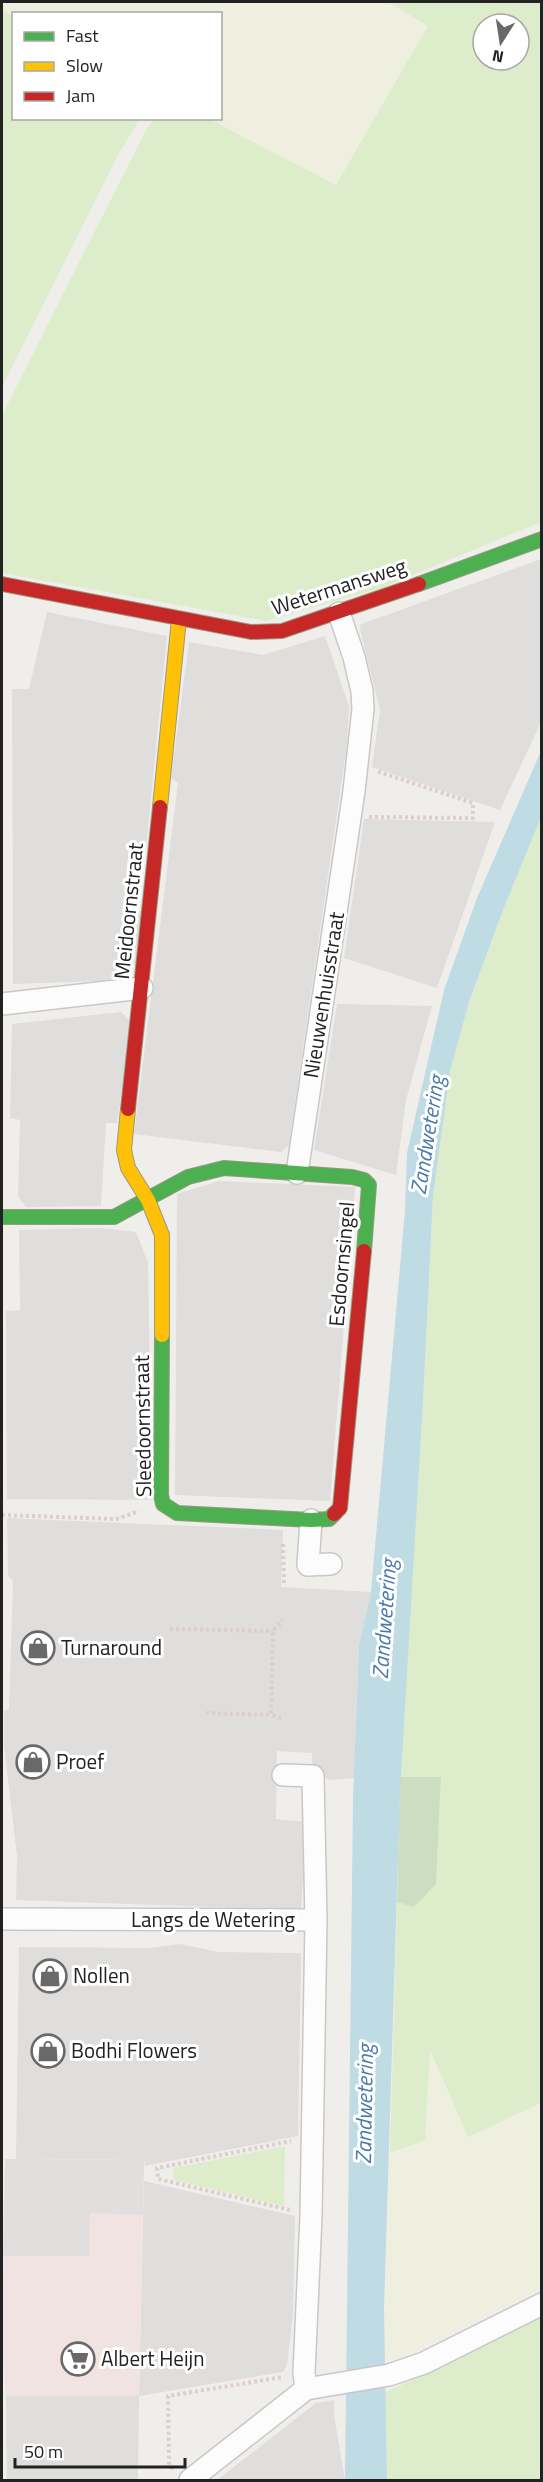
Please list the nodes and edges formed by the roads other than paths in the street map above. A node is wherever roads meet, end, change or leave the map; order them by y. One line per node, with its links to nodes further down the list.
1 (542, 539): 3 (street, Wetermansweg)
2 (2, 584): 4 (street, Wetermansweg)
3 (339, 613): 4 (street, Wetermansweg); 7 (street, Nieuwenhuisstraat)
4 (179, 619): 5 (street, Meidoornstraat)
5 (142, 988): 6 (street); 8 (street, Meidoornstraat)
6 (2, 1004)
7 (297, 1173): 8 (street, Esdoornsingel); 10 (street, Esdoornsingel)
8 (148, 1200): 9 (street, Esdoornsingel); 10 (street, Sleedoornstraat)
9 (2, 1217)
10 (311, 1520): 11 (street)
11 (331, 1564)
12 (283, 1775): 14 (street)
13 (2, 1919): 14 (street, Langs de Wetering)
14 (316, 1920): 16 (street, Langs de Wetering)
15 (542, 2304): 16 (street)
16 (305, 2381): 17 (street)
17 (183, 2477)

